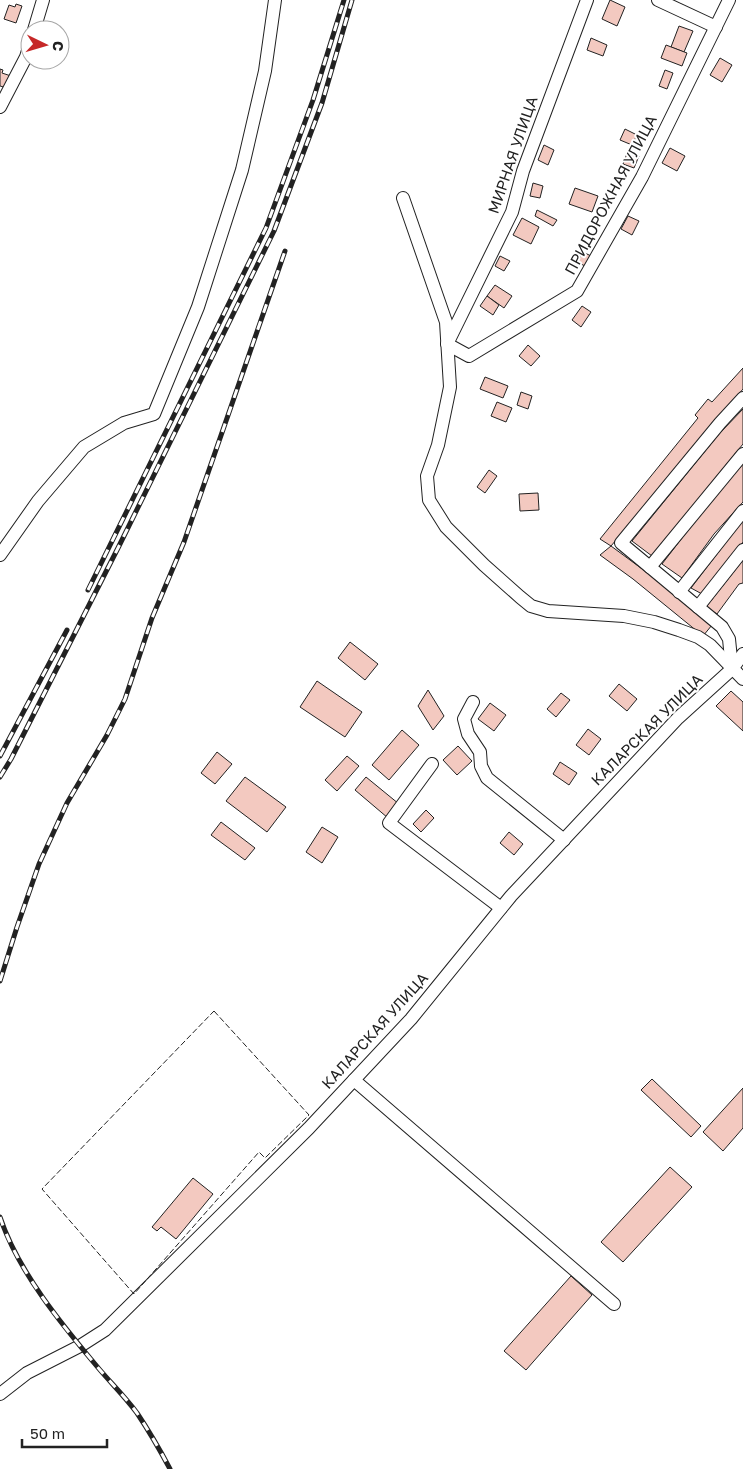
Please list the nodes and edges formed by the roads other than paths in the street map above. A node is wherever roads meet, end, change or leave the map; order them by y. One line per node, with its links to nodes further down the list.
1 (43, 0): 6 (street)
2 (275, 0): 16 (street)
3 (587, 0): 11 (street, МИРНАЯ УЛИЦА)
4 (658, 0): 7 (street)
5 (729, 0): 7 (street, ПРИДОРОЖНАЯ УЛИЦА)
6 (37, 20)
7 (716, 27): 11 (street, ПРИДОРОЖНАЯ УЛИЦА)
8 (20, 68): 9 (street)
9 (0, 107)
10 (403, 198): 11 (street)
11 (447, 344): 21 (street)
12 (743, 398): 17 (street)
13 (743, 454): 17 (street)
14 (743, 511): 18 (street)
15 (743, 550): 19 (street)
16 (0, 555)
17 (650, 567): 18 (street)
18 (680, 592): 19 (street)
19 (698, 607): 21 (street)
20 (743, 654): 21 (street, КАЛАРСКАЯ УЛИЦА)
21 (732, 670): 22 (street); 25 (street, КАЛАРСКАЯ УЛИЦА)
22 (743, 680)
23 (473, 702): 25 (street)
24 (432, 764): 26 (street)
25 (564, 840): 26 (street, КАЛАРСКАЯ УЛИЦА)
26 (501, 908): 27 (street, КАЛАРСКАЯ УЛИЦА)
27 (354, 1080): 28 (street); 29 (street, КАЛАРСКАЯ УЛИЦА)
28 (614, 1304)
29 (0, 1394)

